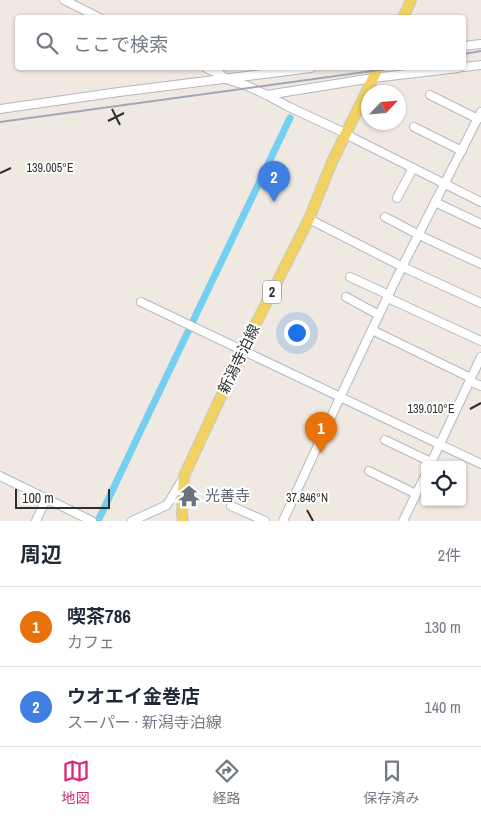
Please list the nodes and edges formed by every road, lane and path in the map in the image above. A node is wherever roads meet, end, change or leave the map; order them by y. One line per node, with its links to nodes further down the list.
1 (64, 0): 3 (street)
2 (411, 0): 4 (main road)
3 (94, 15)
4 (404, 15)
5 (481, 44): 6 (street)
6 (466, 46)
7 (481, 65): 8 (street)
8 (466, 67)
9 (211, 70): 14 (street)
10 (296, 70): 14 (street)
11 (377, 70): 13 (main road, 新潟寺泊線 / 2)
12 (441, 70): 13 (street)
13 (373, 78): 15 (street); 20 (main road, 新潟寺泊線 / 2)
14 (226, 79): 15 (street); 17 (street)
15 (267, 95): 20 (street)
16 (430, 95): 18 (street)
17 (0, 109)
18 (479, 115): 21 (street)
19 (414, 127): 21 (street)
20 (345, 133): 22 (street); 28 (main road, 新潟寺泊線 / 2)
21 (462, 151): 23 (street)
22 (413, 168): 23 (street); 24 (street)
23 (445, 184): 25 (street); 26 (street)
24 (398, 198)
25 (434, 202): 29 (street); 30 (street)
26 (481, 202)
27 (385, 217): 30 (street)
28 (309, 219): 32 (street); 41 (main road, 新潟寺泊線 / 2)
29 (481, 224)
30 (419, 235): 31 (street); 32 (street)
31 (481, 264)
32 (403, 267): 34 (street); 37 (street)
33 (350, 277): 34 (street)
34 (388, 296): 38 (street); 40 (street)
35 (346, 297): 38 (street)
36 (141, 302): 41 (street)
37 (481, 304)
38 (380, 315): 39 (street)
39 (372, 330): 43 (street); 45 (street)
40 (481, 341)
41 (243, 349): 45 (street); 53 (main road, 新潟寺泊線 / 2)
42 (481, 358): 43 (street)
43 (471, 380): 44 (street); 47 (street)
44 (481, 386)
45 (340, 397): 47 (street); 62 (street)
46 (385, 440): 48 (street)
47 (439, 444): 49 (street); 50 (street)
48 (424, 461)
49 (431, 461)
50 (481, 464)
51 (369, 471): 54 (street)
52 (0, 476): 55 (street)
53 (184, 476): 59 (street); 60 (main road, 新潟寺泊線 / 2)
54 (420, 491): 63 (street)
55 (46, 500): 57 (street); 58 (street)
56 (231, 506): 61 (street)
57 (36, 521)
58 (92, 521)
59 (132, 521)
60 (182, 521)
61 (266, 521)
62 (283, 521)
63 (403, 521)

